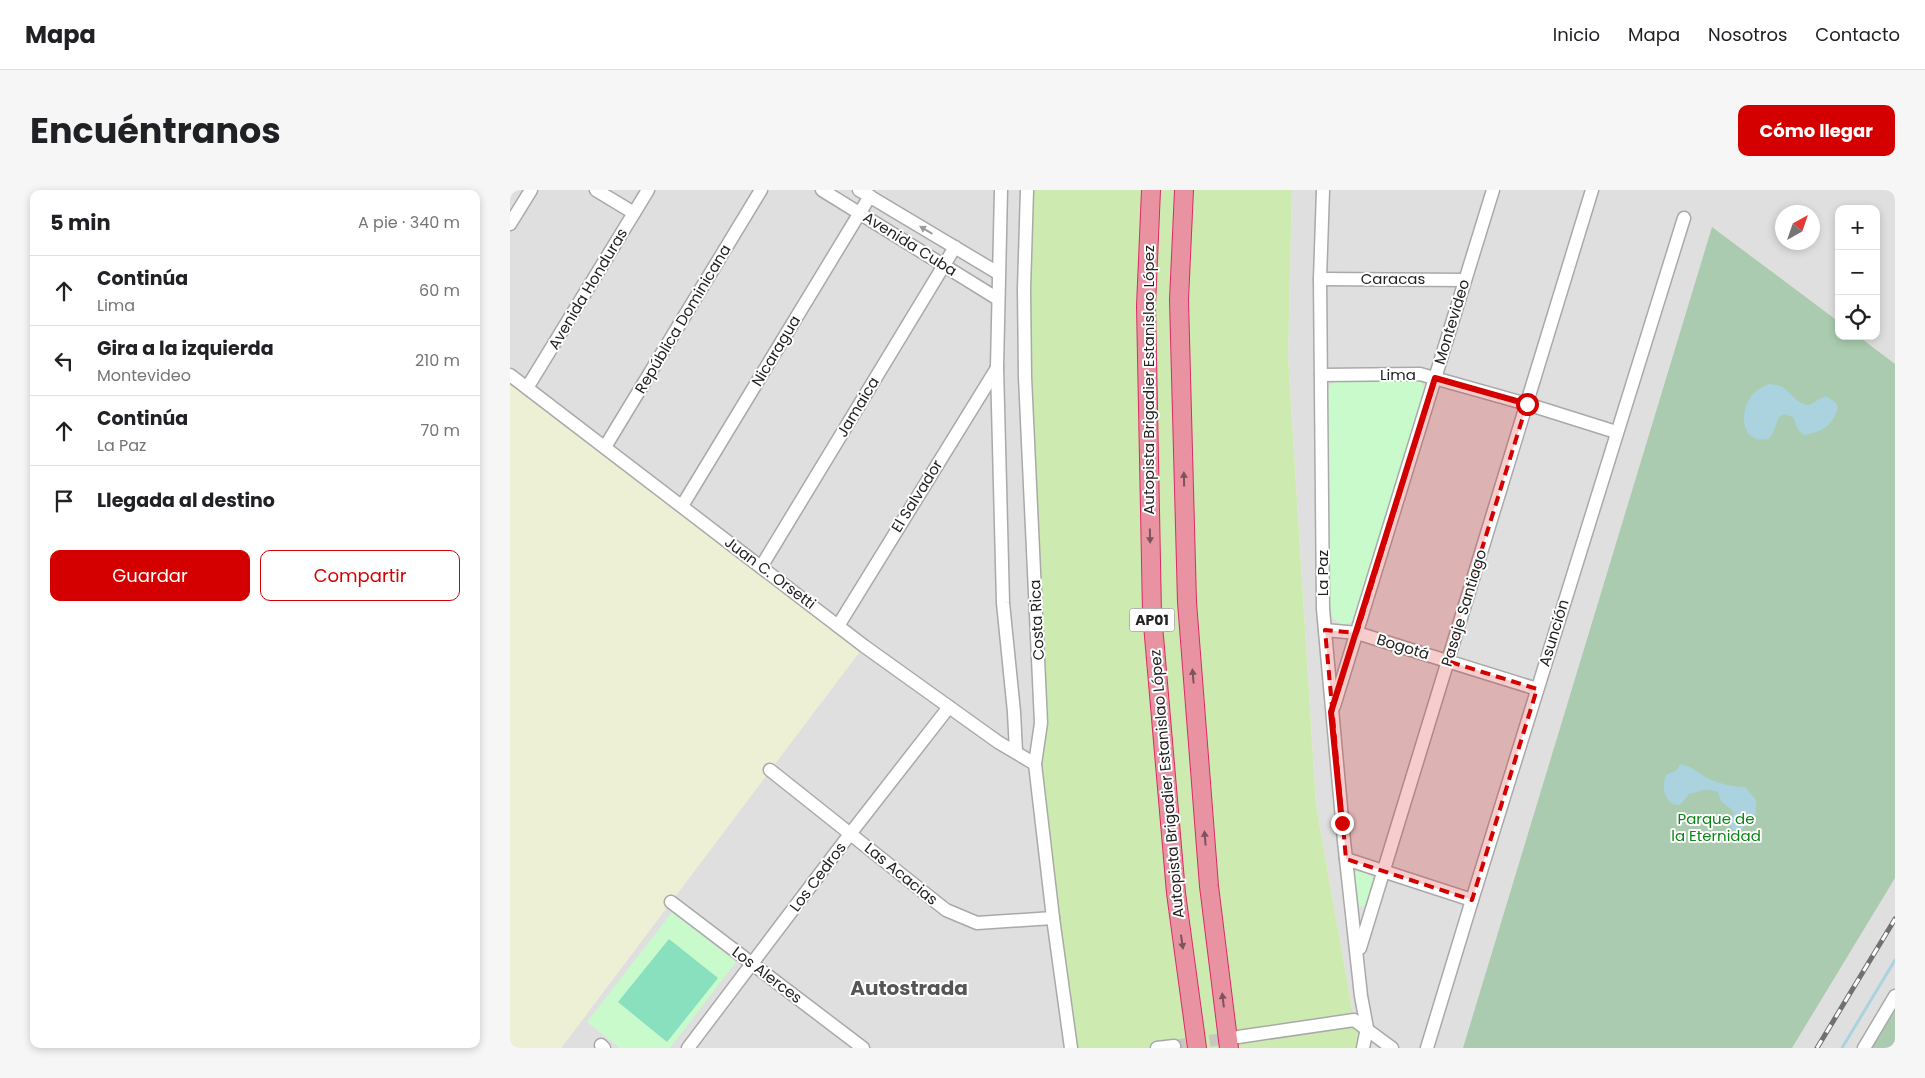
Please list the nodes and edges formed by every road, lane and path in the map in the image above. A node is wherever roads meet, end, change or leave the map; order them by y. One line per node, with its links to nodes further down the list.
1 (531, 190): 17 (street)
2 (596, 190): 14 (street)
3 (648, 190): 14 (street, Avenida Honduras)
4 (761, 190): 31 (street, República Dominicana)
5 (822, 190): 15 (street, Avenida Cuba)
6 (1001, 190): 20 (street, Costa Rica)
7 (1027, 190): 42 (street, Costa Rica)
8 (1150, 190): 60 (highway, Autopista Brigadier Estanislao López / AP01, one-way to 60)
9 (1184, 190): 54 (highway, Autopista Brigadier Estanislao López / AP01, one-way to 9)
10 (1323, 190): 21 (street, La Paz)
11 (1493, 190): 22 (street, Montevideo)
12 (1592, 190): 29 (street, Pasaje Santiago)
13 (865, 193): 15 (street, Nicaragua); 18 (street, Avenida Cuba, one-way to 13)
14 (634, 213): 28 (street, Avenida Honduras)
15 (860, 214): 19 (street, Avenida Cuba); 32 (street, Nicaragua)
16 (1684, 218): 30 (street, Asunción)
17 (510, 224)
18 (955, 247): 19 (street, Jamaica); 20 (street, Avenida Cuba)
19 (944, 265): 23 (street, Avenida Cuba); 33 (street, Jamaica)
20 (998, 274): 23 (street, Costa Rica)
21 (1320, 279): 22 (street, Caracas); 26 (street, La Paz)
22 (1465, 280): 27 (street, Montevideo)
23 (998, 299): 24 (street, Costa Rica)
24 (997, 367): 34 (street, El Salvador); 41 (street, Costa Rica)
25 (510, 375): 28 (street, Juan C. Orsetti)
26 (1321, 375): 27 (street, Lima); 35 (street, La Paz)
27 (1435, 378): 29 (street, Lima); 36 (street, Montevideo)
28 (527, 388): 31 (street, Juan C. Orsetti)
29 (1527, 404): 30 (street, Lima); 37 (street, Pasaje Santiago)
30 (1616, 432): 38 (street, Asunción)
31 (605, 447): 32 (street, Juan C. Orsetti)
32 (682, 506): 33 (street, Juan C. Orsetti)
33 (761, 567): 34 (street, Juan C. Orsetti)
34 (838, 626): 39 (street, Juan C. Orsetti)
35 (1325, 630): 36 (street, Bogotá); 40 (street, La Paz)
36 (1357, 633): 37 (street, Bogotá); 40 (street, Montevideo)
37 (1447, 661): 38 (street, Bogotá); 46 (street, Pasaje Santiago)
38 (1537, 689): 47 (street, Asunción)
39 (949, 707): 41 (street, Juan C. Orsetti); 44 (street, Los Cedros)
40 (1331, 712): 45 (street, La Paz)
41 (1016, 752): 42 (street, Juan C. Orsetti)
42 (1035, 764): 49 (street, Costa Rica)
43 (770, 770): 44 (street, Las Acacias)
44 (850, 834): 49 (street, Las Acacias); 51 (street, Los Cedros)
45 (1346, 859): 46 (street); 50 (street, La Paz)
46 (1384, 871): 47 (street); 50 (street, Pasaje Santiago)
47 (1472, 900): 63 (street, Asunción)
48 (671, 902): 51 (street, Los Alerces)
49 (1053, 918): 58 (street, Costa Rica)
50 (1358, 954): 53 (street, Pasaje Santiago)
51 (753, 964): 56 (street, Los Cedros); 57 (street, Los Alerces)
52 (1895, 996): 64 (street)
53 (1367, 1028): 54 (street); 61 (street); 62 (street)
54 (1234, 1042)
55 (1174, 1046): 59 (street)
56 (688, 1048)
57 (863, 1048)
58 (1071, 1048)
59 (1157, 1048)
60 (1197, 1048)
61 (1363, 1048)
62 (1392, 1048)
63 (1428, 1048)
64 (1864, 1048)

